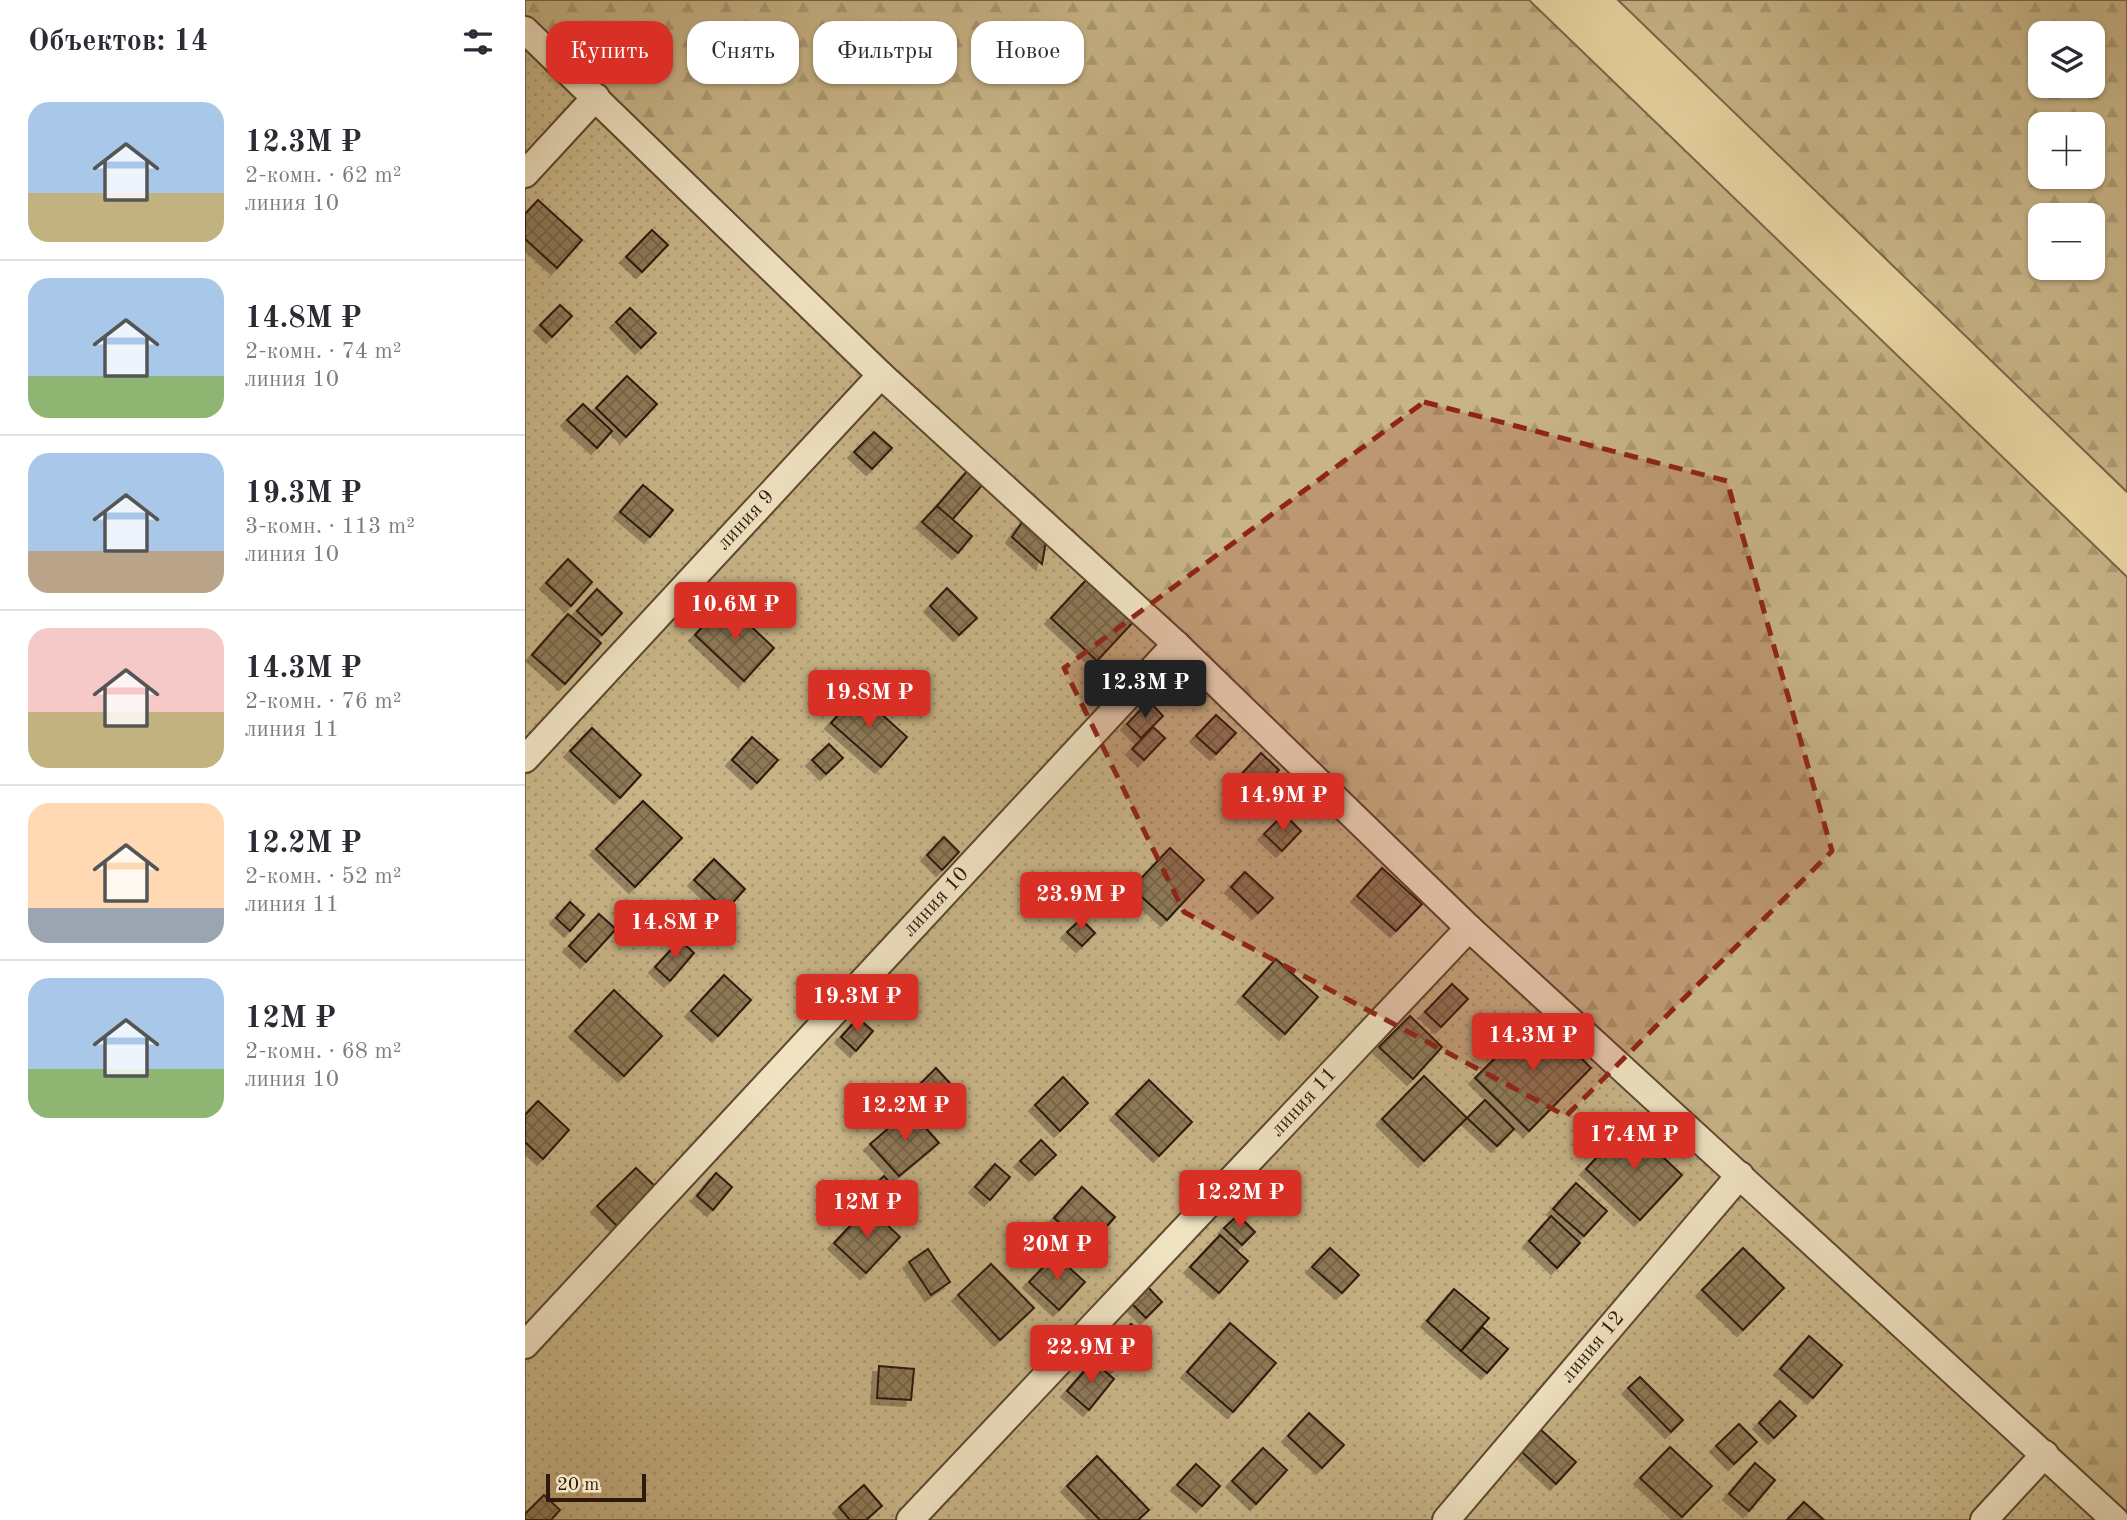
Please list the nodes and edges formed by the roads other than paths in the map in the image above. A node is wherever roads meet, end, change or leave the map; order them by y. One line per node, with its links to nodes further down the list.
1 (525, 30): 2 (street)
2 (596, 97): 3 (street); 4 (street)
3 (525, 174)
4 (881, 375): 5 (street); 6 (street, линия 9)
5 (1176, 644): 7 (street); 9 (street, линия 10)
6 (525, 759)
7 (1469, 928): 8 (street); 11 (street, линия 11)
8 (1740, 1175): 10 (street); 12 (street, линия 12)
9 (525, 1345)
10 (2045, 1454): 13 (street); 14 (street)
11 (909, 1520)
12 (1446, 1520)
13 (1984, 1520)
14 (2115, 1520)

